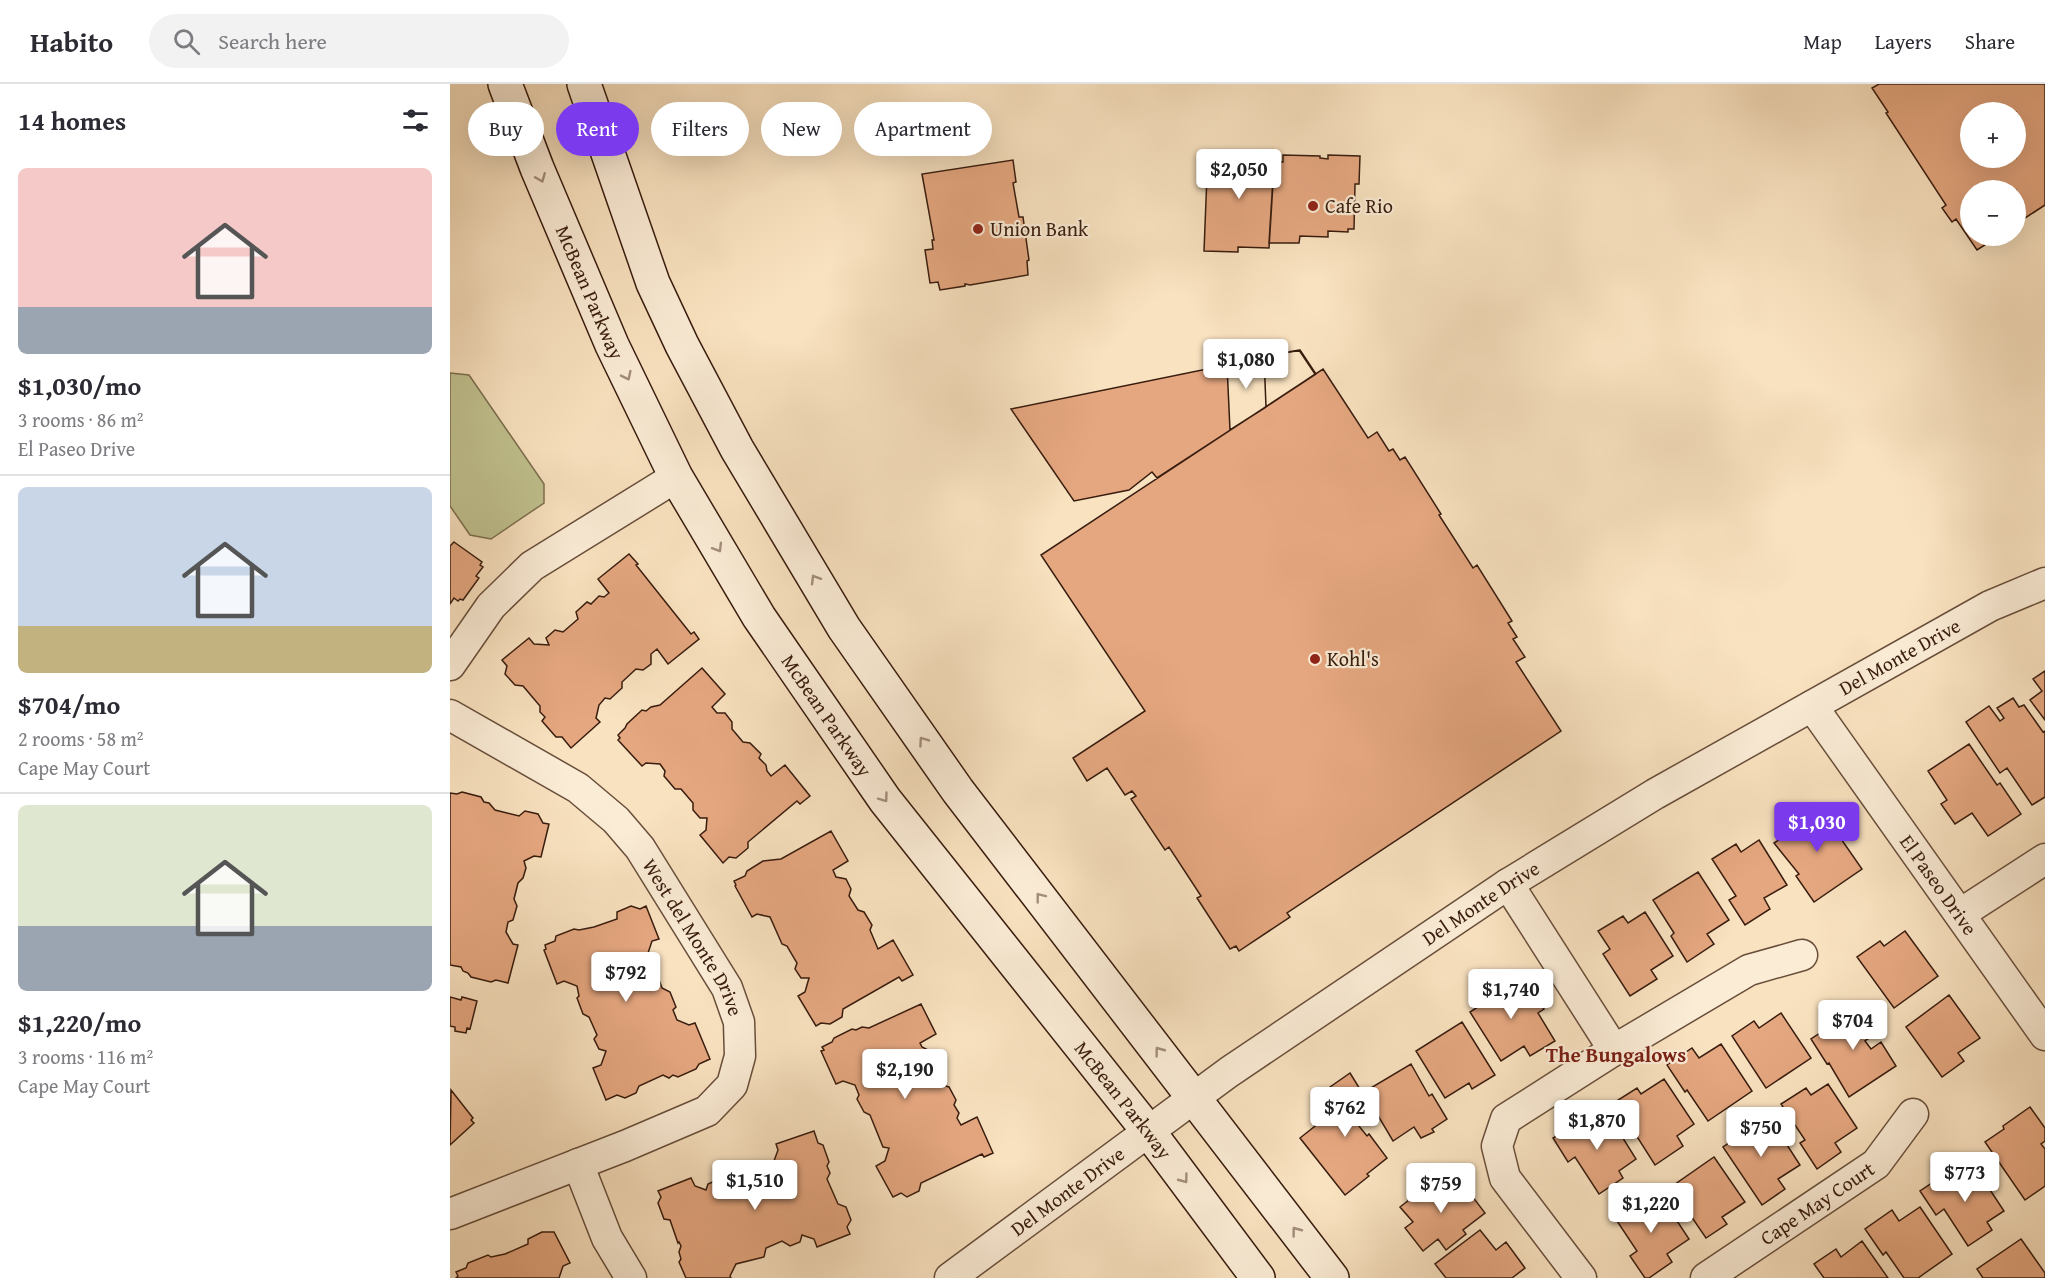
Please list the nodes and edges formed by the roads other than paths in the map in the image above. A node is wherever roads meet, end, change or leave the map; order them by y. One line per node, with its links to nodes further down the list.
1 (506, 84): 3 (main road, McBean Parkway, one-way to 3)
2 (584, 84): 14 (main road, one-way to 2)
3 (676, 477): 5 (street); 16 (main road, McBean Parkway, one-way to 16)
4 (2045, 583): 6 (street, Del Monte Drive)
5 (450, 665)
6 (1812, 706): 9 (street, Del Monte Drive); 10 (street, El Paseo Drive)
7 (450, 715): 17 (street, West del Monte Drive)
8 (2045, 859): 10 (street)
9 (1508, 884): 13 (street); 14 (street, Del Monte Drive)
10 (1960, 914): 12 (street, El Paseo Drive)
11 (1802, 955): 13 (street)
12 (2045, 1035)
13 (1614, 1050): 23 (street)
14 (1194, 1098): 16 (street, Del Monte Drive); 22 (main road, one-way to 14)
15 (1913, 1114): 24 (street, Cape May Court)
16 (1149, 1132): 20 (street, Del Monte Drive); 21 (main road, McBean Parkway, one-way to 21)
17 (578, 1164): 18 (street, West del Monte Drive); 19 (street)
18 (450, 1214)
19 (631, 1278)
20 (950, 1278)
21 (1258, 1278)
22 (1332, 1278)
23 (1581, 1278)
24 (1707, 1278)

